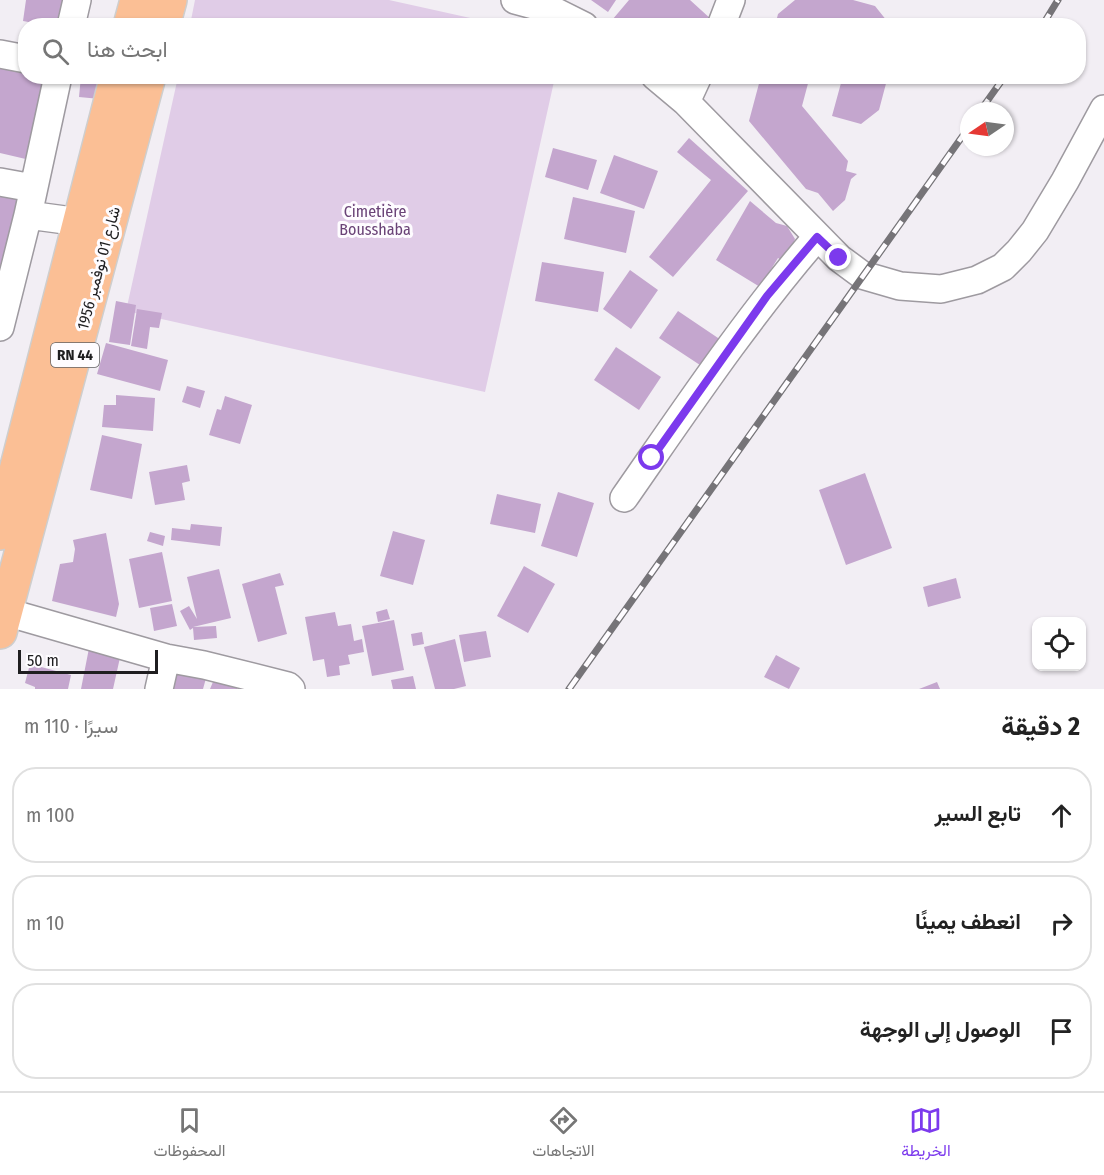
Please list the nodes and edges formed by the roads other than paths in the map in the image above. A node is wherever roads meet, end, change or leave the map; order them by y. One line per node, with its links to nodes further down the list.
1 (77, 0): 6 (street)
2 (136, 0): 7 (main road)
3 (170, 0): 8 (main road)
4 (731, 0): 10 (street)
5 (528, 1): 9 (street)
6 (73, 18)
7 (132, 18)
8 (165, 18)
9 (570, 18)
10 (724, 18)
11 (0, 54): 12 (street)
12 (18, 57)
13 (56, 84): 21 (street)
14 (115, 84): 23 (main road, شارع 01 نوفمبر 1956 / RN 44)
15 (147, 84): 28 (main road, شارع 01 نوفمبر 1956 / RN 44)
16 (664, 84): 18 (street)
17 (694, 84): 18 (street)
18 (686, 102): 24 (street)
19 (1104, 109): 24 (street)
20 (0, 182): 21 (street)
21 (33, 188): 22 (street)
22 (28, 215): 23 (street); 25 (street)
23 (80, 222): 27 (main road, شارع 01 نوفمبر 1956 / RN 44)
24 (817, 237): 26 (street)
25 (0, 327)
26 (624, 498)
27 (0, 533)
28 (4, 612): 29 (street)
29 (166, 657): 30 (street); 31 (street)
30 (159, 689)
31 (291, 689)

